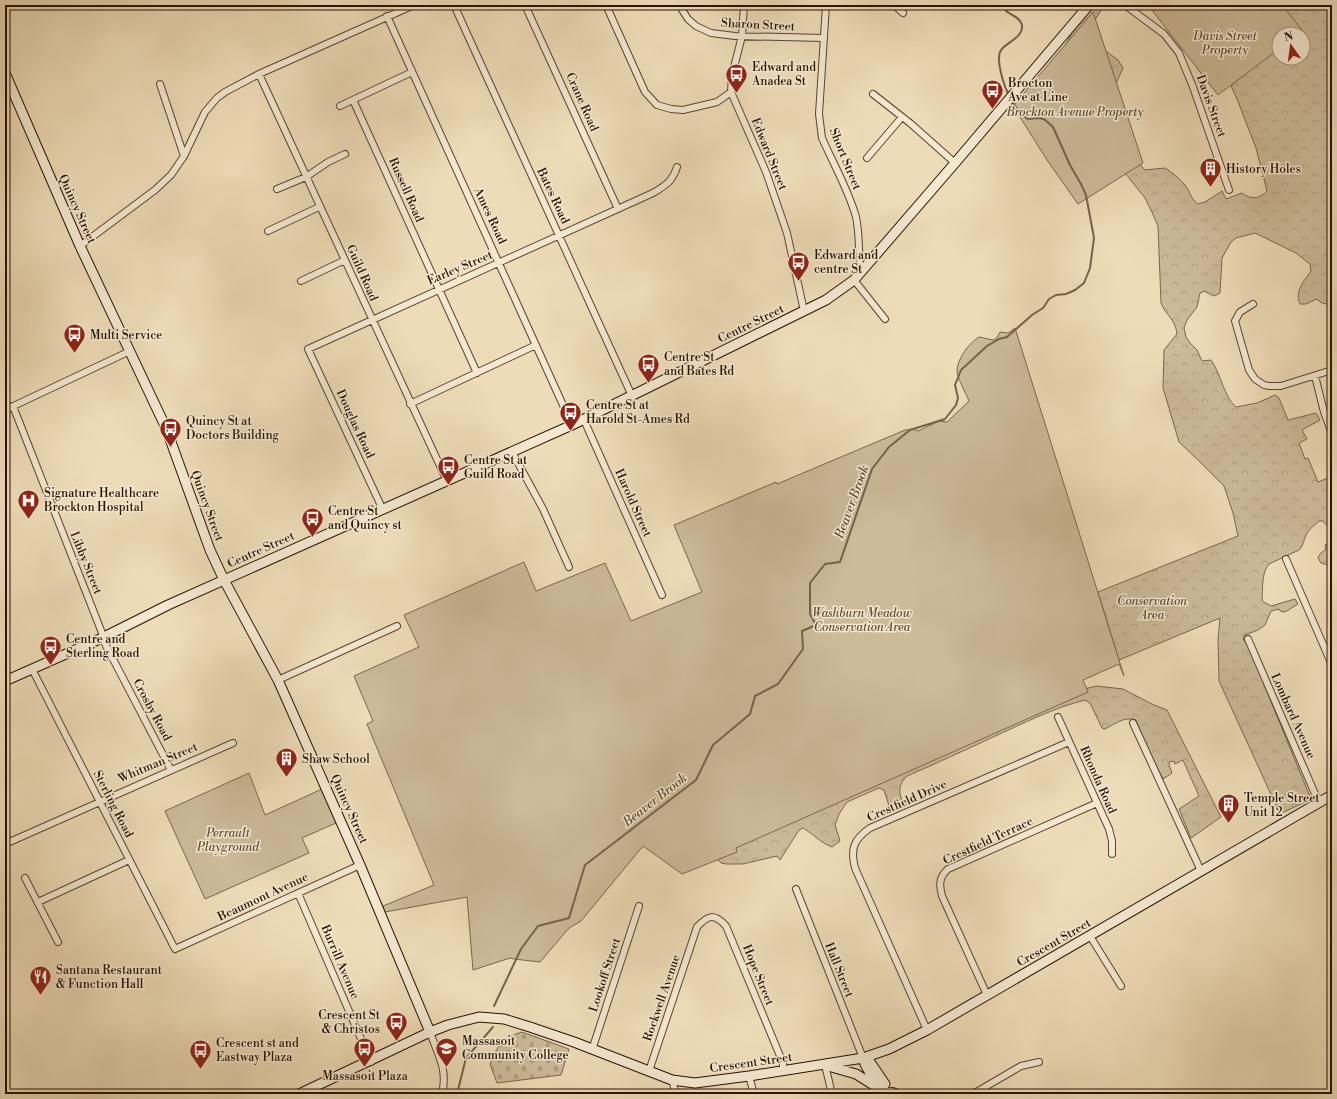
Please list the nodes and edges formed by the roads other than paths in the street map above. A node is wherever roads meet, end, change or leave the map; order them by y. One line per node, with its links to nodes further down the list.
1 (414, 5): 12 (street)
2 (454, 5): 35 (street, Bates Road)
3 (525, 5): 33 (street, Crane Road)
4 (606, 5): 19 (street)
5 (679, 5): 13 (street, Sharon Street)
6 (744, 5): 13 (street, Edward Street)
7 (826, 5): 14 (street, Short Street)
8 (894, 5): 11 (street)
9 (1089, 5): 27 (main road, Centre Street)
10 (1125, 5): 31 (street, Davis Street)
11 (903, 13)
12 (387, 16): 15 (street, Ames Road); 17 (street)
13 (742, 36): 14 (street, Sharon Street); 19 (street, Edward Street)
14 (823, 38): 39 (street, Short Street)
15 (412, 72): 21 (street); 38 (street, Ames Road)
16 (5, 73): 36 (main road, Quincy Street)
17 (259, 74): 25 (street); 29 (street, Guild Road)
18 (160, 84): 25 (street)
19 (731, 92): 44 (street, Edward Street)
20 (873, 94): 23 (street)
21 (353, 100): 22 (street); 42 (street, Russell Road)
22 (340, 106)
23 (902, 117): 26 (street); 27 (street)
24 (345, 154): 29 (street)
25 (184, 156): 36 (street)
26 (867, 158)
27 (955, 163): 39 (main road, Centre Street)
28 (677, 167): 33 (street, Earley Street)
29 (306, 176): 30 (street); 32 (street, Guild Road)
30 (277, 189)
31 (1229, 190)
32 (319, 207): 34 (street); 37 (street, Guild Road)
33 (618, 209): 35 (street, Earley Street)
34 (268, 231)
35 (559, 236): 38 (street, Earley Street); 53 (street, Bates Road)
36 (80, 246): 49 (main road, Quincy Street)
37 (345, 260): 40 (street); 45 (street, Guild Road)
38 (499, 263): 42 (street, Earley Street); 47 (street, Ames Road)
39 (861, 272): 41 (main road, Centre Street)
40 (301, 280)
41 (854, 280): 44 (main road, Centre Street); 46 (street)
42 (438, 289): 45 (street, Earley Street); 51 (street, Russell Road)
43 (1253, 304): 52 (street)
44 (804, 311): 53 (main road, Centre Street)
45 (371, 319): 48 (street, Earley Street); 54 (street, Guild Road)
46 (885, 319)
47 (536, 345): 51 (street); 58 (street, Ames Road)
48 (308, 349): 62 (street, Douglas Road)
49 (130, 352): 55 (street); 65 (main road, Quincy Street)
50 (1332, 370): 52 (street)
51 (477, 373): 54 (street)
52 (1314, 376): 59 (street)
53 (632, 396): 57 (main road, Centre Street)
54 (410, 404): 61 (street, Guild Road)
55 (13, 406): 56 (street); 68 (street, Libby Street)
56 (5, 410)
57 (584, 420): 58 (main road, Centre Street); 66 (street, Harold Street)
58 (572, 425): 60 (main road, Centre Street)
59 (1332, 434)
60 (512, 452): 61 (main road, Centre Street); 64 (street)
61 (447, 481): 62 (main road, Centre Street)
62 (383, 510): 65 (main road, Centre Street)
63 (1286, 559): 70 (street)
64 (569, 566)
65 (224, 580): 68 (main road, Centre Street); 72 (main road, Quincy Street)
66 (662, 596)
67 (397, 626): 72 (street)
68 (102, 638): 71 (main road, Centre Street); 78 (street, Crosby Road)
69 (1248, 639): 82 (street, Lombard Avenue)
70 (1332, 665)
71 (32, 669): 73 (main road, Centre Street); 80 (street, Sterling Road)
72 (278, 680): 87 (main road, Quincy Street)
73 (5, 681)
74 (1058, 717): 76 (street, Rhonda Road)
75 (1133, 723): 88 (street)
76 (1069, 742): 81 (street, Rhonda Road); 100 (street, Crestfield Drive)
77 (233, 743): 78 (street, Whitman Street)
78 (171, 770): 80 (street, Whitman Street)
79 (1332, 795): 82 (main road, Crescent Street)
80 (99, 801): 84 (street, Whitman Street); 86 (street, Sterling Road)
81 (1097, 803): 85 (street, Rhonda Road); 99 (street, Crestfield Terrace)
82 (1319, 803): 88 (main road, Crescent Street)
83 (5, 834): 84 (street)
84 (7, 843)
85 (1112, 854)
86 (129, 860): 92 (street); 97 (street, Sterling Road)
87 (360, 865): 91 (street, Beaumont Avenue); 101 (main road, Quincy Street)
88 (1201, 871): 95 (main road, Crescent Street)
89 (25, 878): 92 (street)
90 (796, 889): 103 (street, Hall Street)
91 (298, 893): 97 (street, Beaumont Avenue); 104 (street, Burrill Avenue)
92 (38, 902): 96 (street)
93 (639, 906): 102 (street, Lookoff Street)
94 (696, 932): 107 (street, Rockwell Avenue); 108 (street, Hope Street)
95 (1090, 936): 98 (street); 99 (main road, Crescent Street)
96 (58, 942)
97 (175, 950)
98 (1121, 986)
99 (987, 995): 100 (main road, Crescent Street)
100 (927, 1030): 103 (main road, Crescent Street)
101 (430, 1032): 102 (main road, Crescent Street); 104 (main road, Crescent Street); 112 (street)
102 (592, 1050): 107 (main road, Crescent Street)
103 (862, 1058): 106 (main road, Crescent Street); 116 (main road)
104 (370, 1062): 111 (main road, Crescent Street)
105 (1039, 1062): 117 (street)
106 (825, 1064): 108 (main road, Crescent Street); 115 (street); 116 (main road)
107 (649, 1071): 110 (main road, Crescent Street)
108 (783, 1071): 109 (main road, Crescent Street)
109 (749, 1076): 110 (main road, Crescent Street); 114 (street)
110 (672, 1080): 113 (street)
111 (299, 1094)
112 (442, 1094)
113 (676, 1094)
114 (754, 1094)
115 (832, 1094)
116 (895, 1094)
117 (973, 1094)

